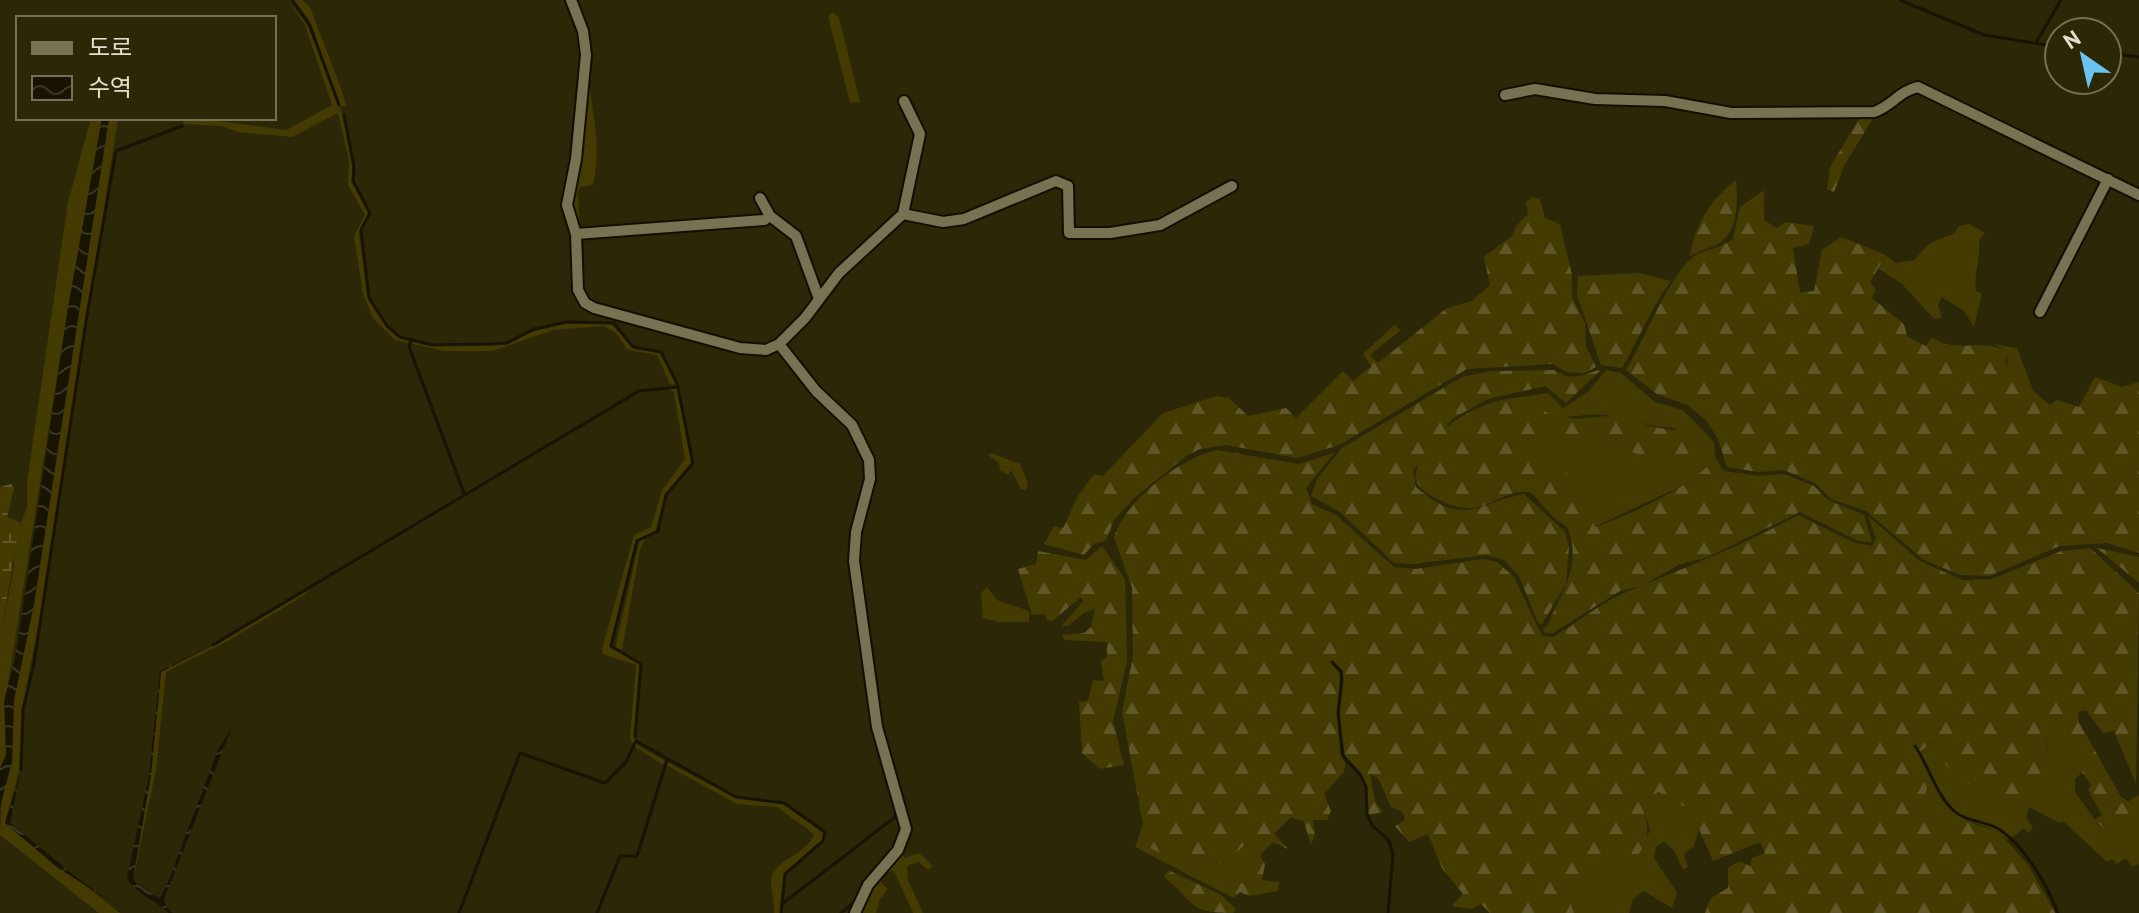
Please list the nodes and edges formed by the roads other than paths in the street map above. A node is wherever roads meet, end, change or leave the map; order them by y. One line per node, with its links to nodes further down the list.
1 (571, 0): 10 (street)
2 (1505, 95): 4 (street)
3 (904, 101): 8 (street)
4 (2108, 179): 6 (street); 12 (street)
5 (1232, 186): 8 (street)
6 (2139, 195)
7 (760, 198): 9 (street)
8 (903, 214): 11 (street)
9 (770, 216): 10 (street); 11 (street)
10 (576, 234): 13 (street)
11 (819, 299): 13 (street)
12 (2040, 312)
13 (779, 344): 14 (street)
14 (855, 913)

